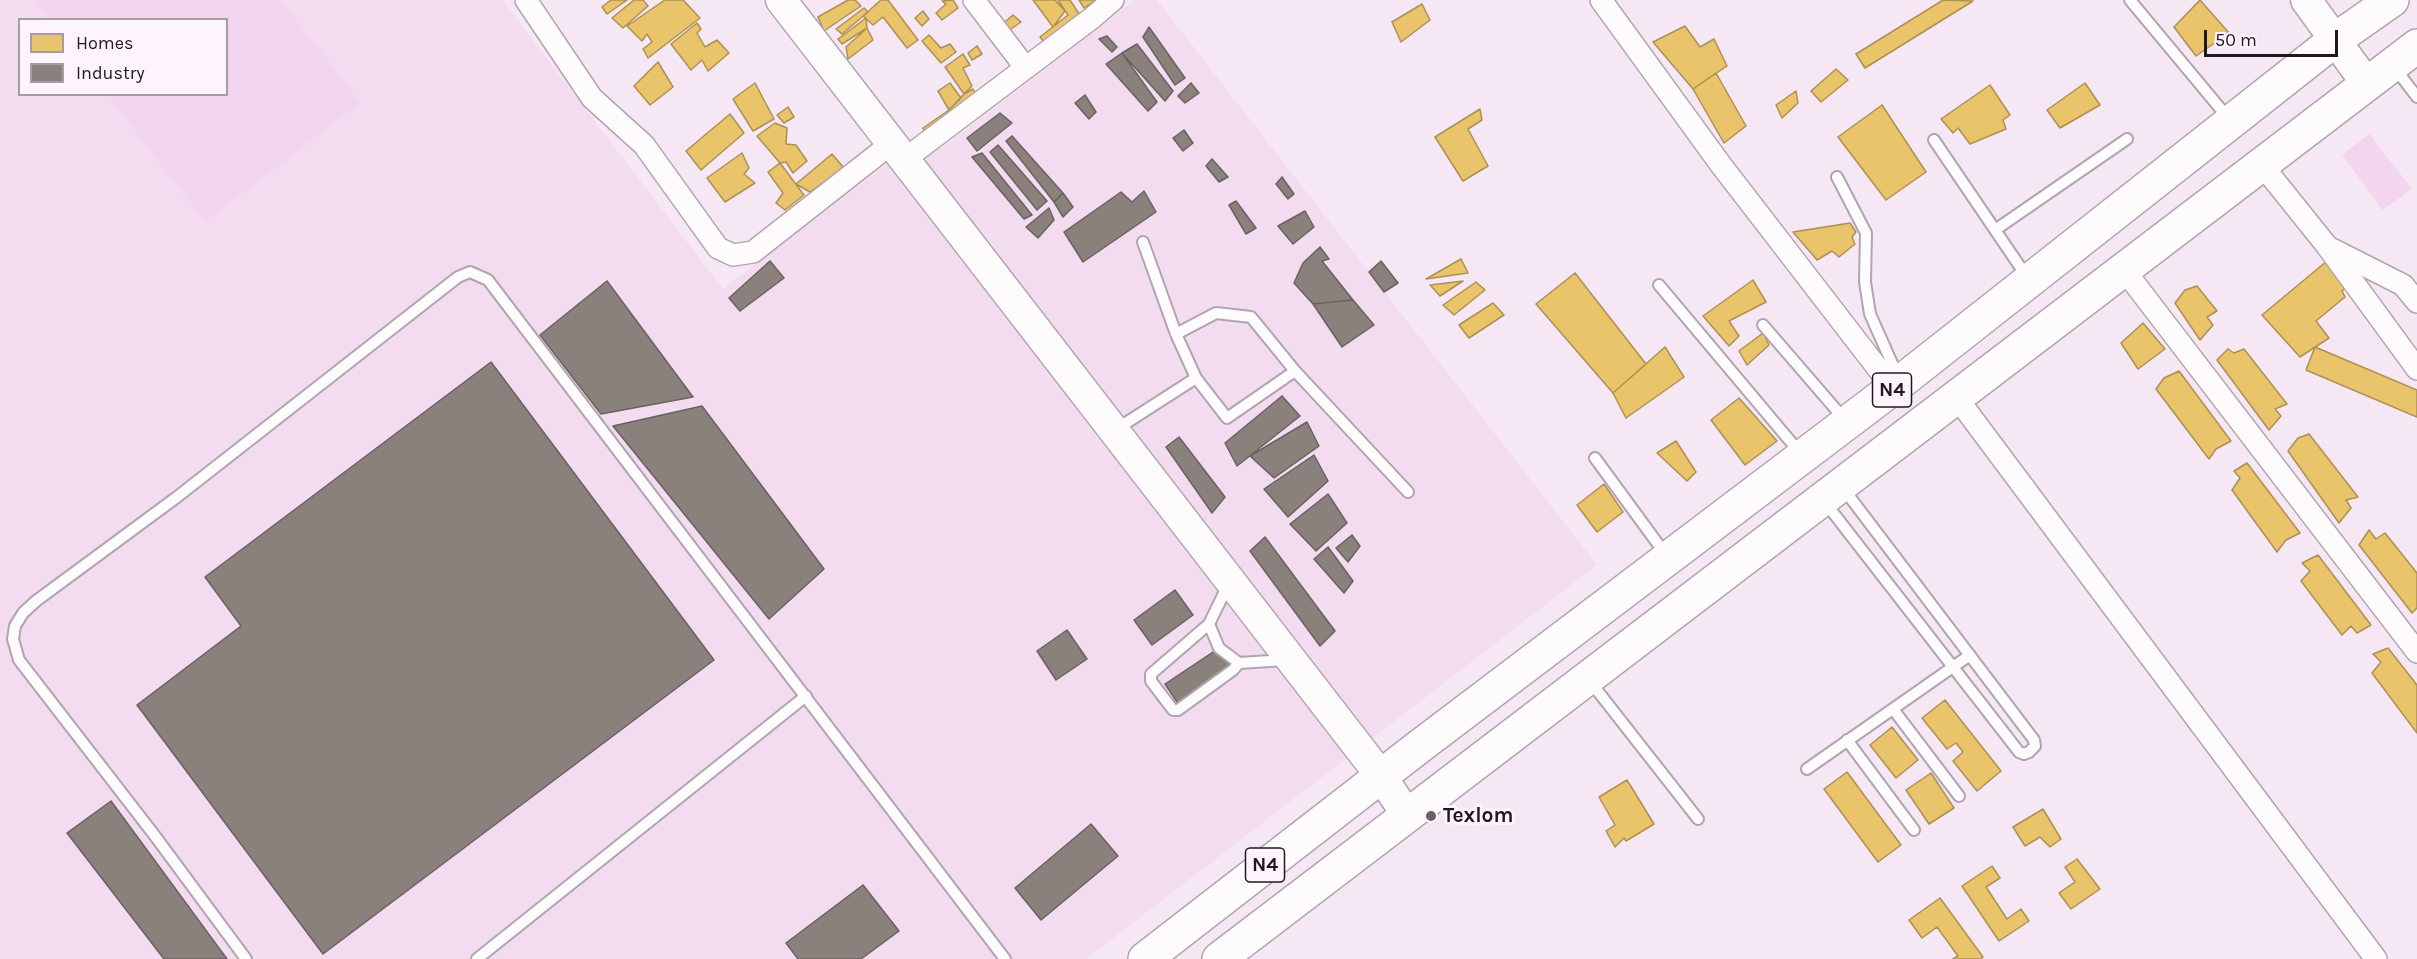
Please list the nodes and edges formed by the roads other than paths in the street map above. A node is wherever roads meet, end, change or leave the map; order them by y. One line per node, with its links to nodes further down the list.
1 (526, 0): 16 (street)
2 (780, 0): 16 (street)
3 (974, 0): 11 (street)
4 (1113, 0): 11 (street)
5 (1601, 0): 31 (street)
6 (2130, 0): 13 (lane)
7 (2306, 0): 9 (street)
8 (2392, 0): 9 (highway, N4)
9 (2335, 40): 10 (street); 13 (highway, N4)
10 (2392, 65): 12 (lane); 17 (highway, N4)
11 (1025, 67): 16 (street)
12 (2417, 97)
13 (2231, 122): 23 (highway, N4)
14 (2127, 139): 19 (lane)
15 (1934, 140): 19 (lane)
16 (898, 151): 34 (street)
17 (2262, 165): 21 (street); 22 (highway, N4)
18 (1837, 177): 31 (lane)
19 (1995, 230): 23 (lane)
20 (1143, 242): 27 (lane)
21 (2327, 246): 25 (street); 28 (street)
22 (2125, 271): 32 (highway, N4); 42 (street)
23 (2029, 279): 31 (highway, N4)
24 (1659, 285): 35 (lane)
25 (2417, 302)
26 (1763, 325): 33 (lane)
27 (1176, 334): 29 (lane); 30 (lane)
28 (2417, 369)
29 (1295, 371): 30 (lane); 37 (lane)
30 (1196, 378): 34 (lane)
31 (1897, 386): 33 (highway, N4)
32 (1957, 398): 38 (highway, N4); 62 (street)
33 (1847, 423): 35 (highway, N4)
34 (1114, 430): 40 (street)
35 (1803, 456): 39 (highway, N4)
36 (1595, 458): 39 (lane)
37 (1408, 492)
38 (1832, 493): 43 (lane); 46 (lane); 47 (highway, N4)
39 (1668, 558): 52 (highway, N4)
40 (1230, 580): 41 (lane); 44 (street)
41 (1209, 624): 45 (lane); 45 (lane)
42 (2417, 652)
43 (1970, 655): 46 (lane); 46 (lane)
44 (1292, 660): 45 (lane); 52 (street)
45 (1239, 663)
46 (1953, 667): 49 (lane)
47 (1587, 678): 54 (highway, N4); 55 (lane)
48 (806, 696): 57 (lane); 58 (lane); 59 (lane)
49 (1893, 709): 50 (lane); 53 (lane)
50 (1847, 740): 51 (lane); 56 (lane)
51 (1807, 769)
52 (1381, 776): 54 (street); 60 (highway, N4)
53 (1959, 796)
54 (1407, 815): 61 (highway, N4)
55 (1698, 819)
56 (1914, 830)
57 (246, 959)
58 (477, 959)
59 (1005, 959)
60 (1145, 959)
61 (1219, 959)
62 (2376, 959)

